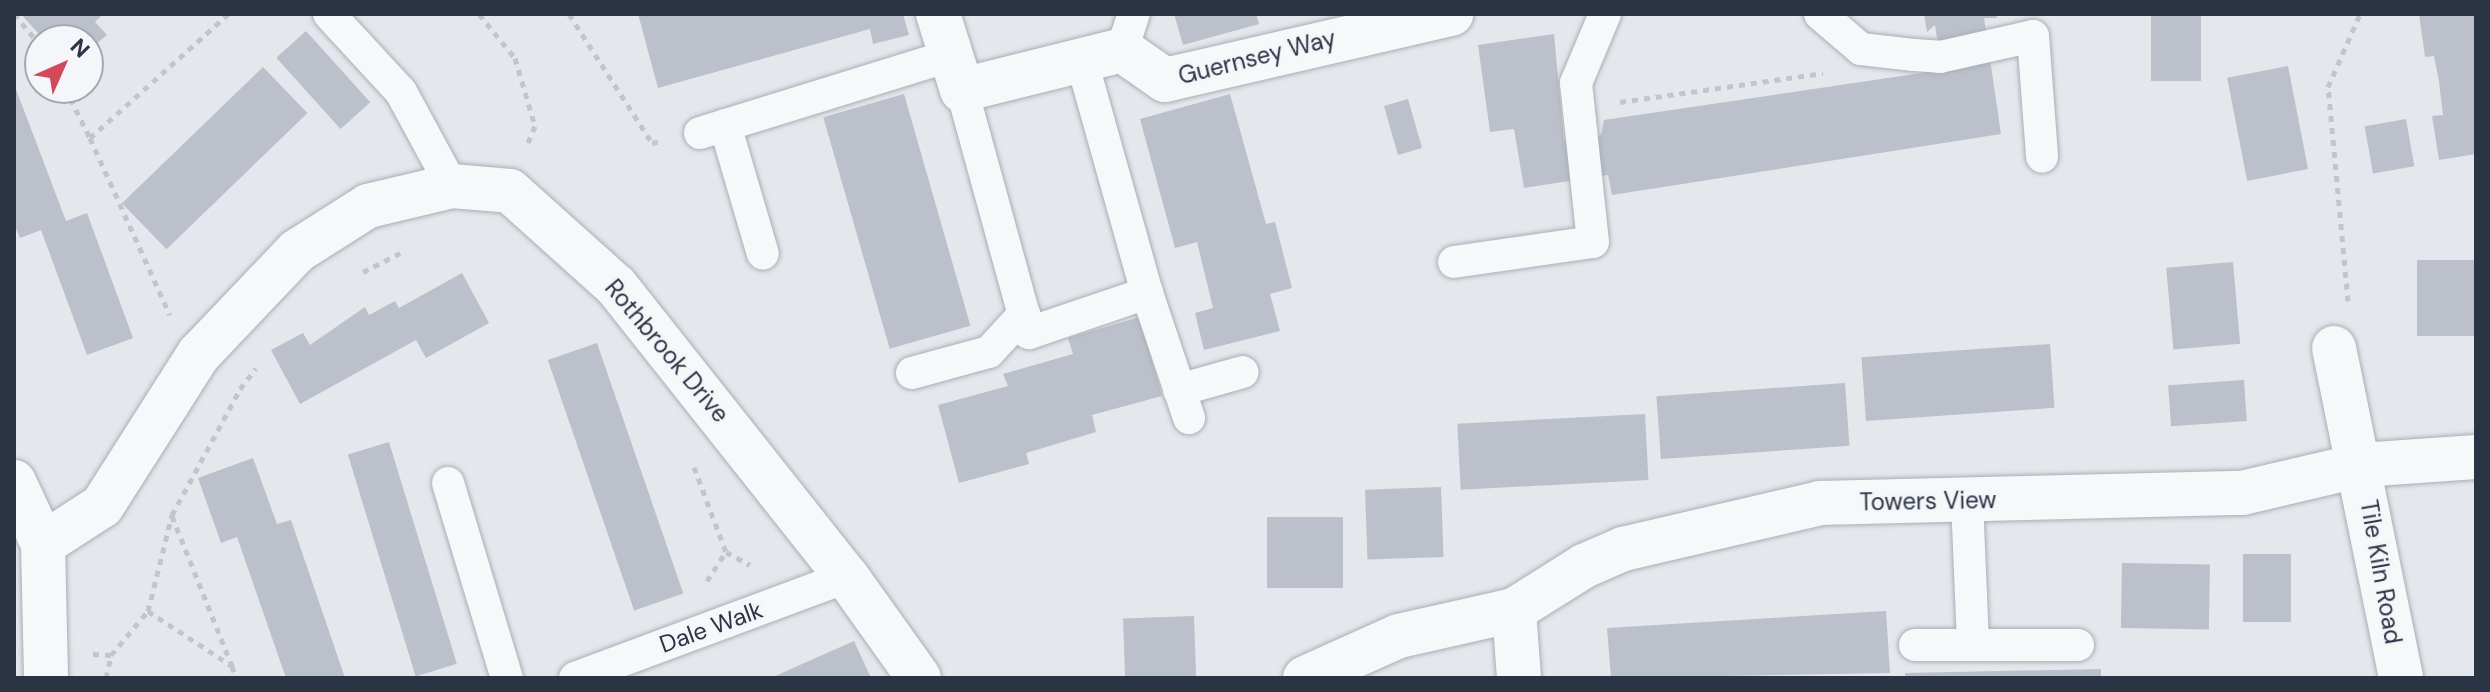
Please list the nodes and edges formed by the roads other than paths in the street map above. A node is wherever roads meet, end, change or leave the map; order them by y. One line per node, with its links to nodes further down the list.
1 (329, 14): 9 (lane)
2 (938, 14): 7 (street)
3 (1451, 14): 6 (street, Guernsey Way)
4 (1605, 14): 11 (lane)
5 (1820, 14): 8 (lane)
6 (1113, 42): 7 (street); 12 (lane)
7 (955, 73): 10 (lane); 13 (lane)
8 (2042, 157)
9 (452, 186): 22 (street); 23 (street, Rothbrook Drive)
10 (763, 254)
11 (1454, 262)
12 (1147, 293): 13 (lane); 15 (lane)
13 (1024, 314): 16 (lane)
14 (2334, 348): 18 (street)
15 (1243, 372)
16 (912, 373)
17 (2476, 457): 18 (street, Towers View)
18 (2361, 465): 21 (street, Towers View); 34 (street, Tile Kiln Road)
19 (14, 482): 22 (street)
20 (448, 483): 29 (lane)
21 (1967, 500): 24 (street, Towers View); 25 (lane)
22 (43, 544): 28 (street)
23 (847, 577): 30 (lane, Dale Walk); 31 (street, Rothbrook Drive)
24 (1514, 610): 32 (street, Towers View); 33 (street)
25 (1973, 643): 26 (lane); 27 (lane)
26 (1915, 645)
27 (2078, 645)
28 (47, 665)
29 (507, 678)
30 (575, 678)
31 (919, 678)
32 (1305, 678)
33 (1519, 678)
34 (2401, 678)

